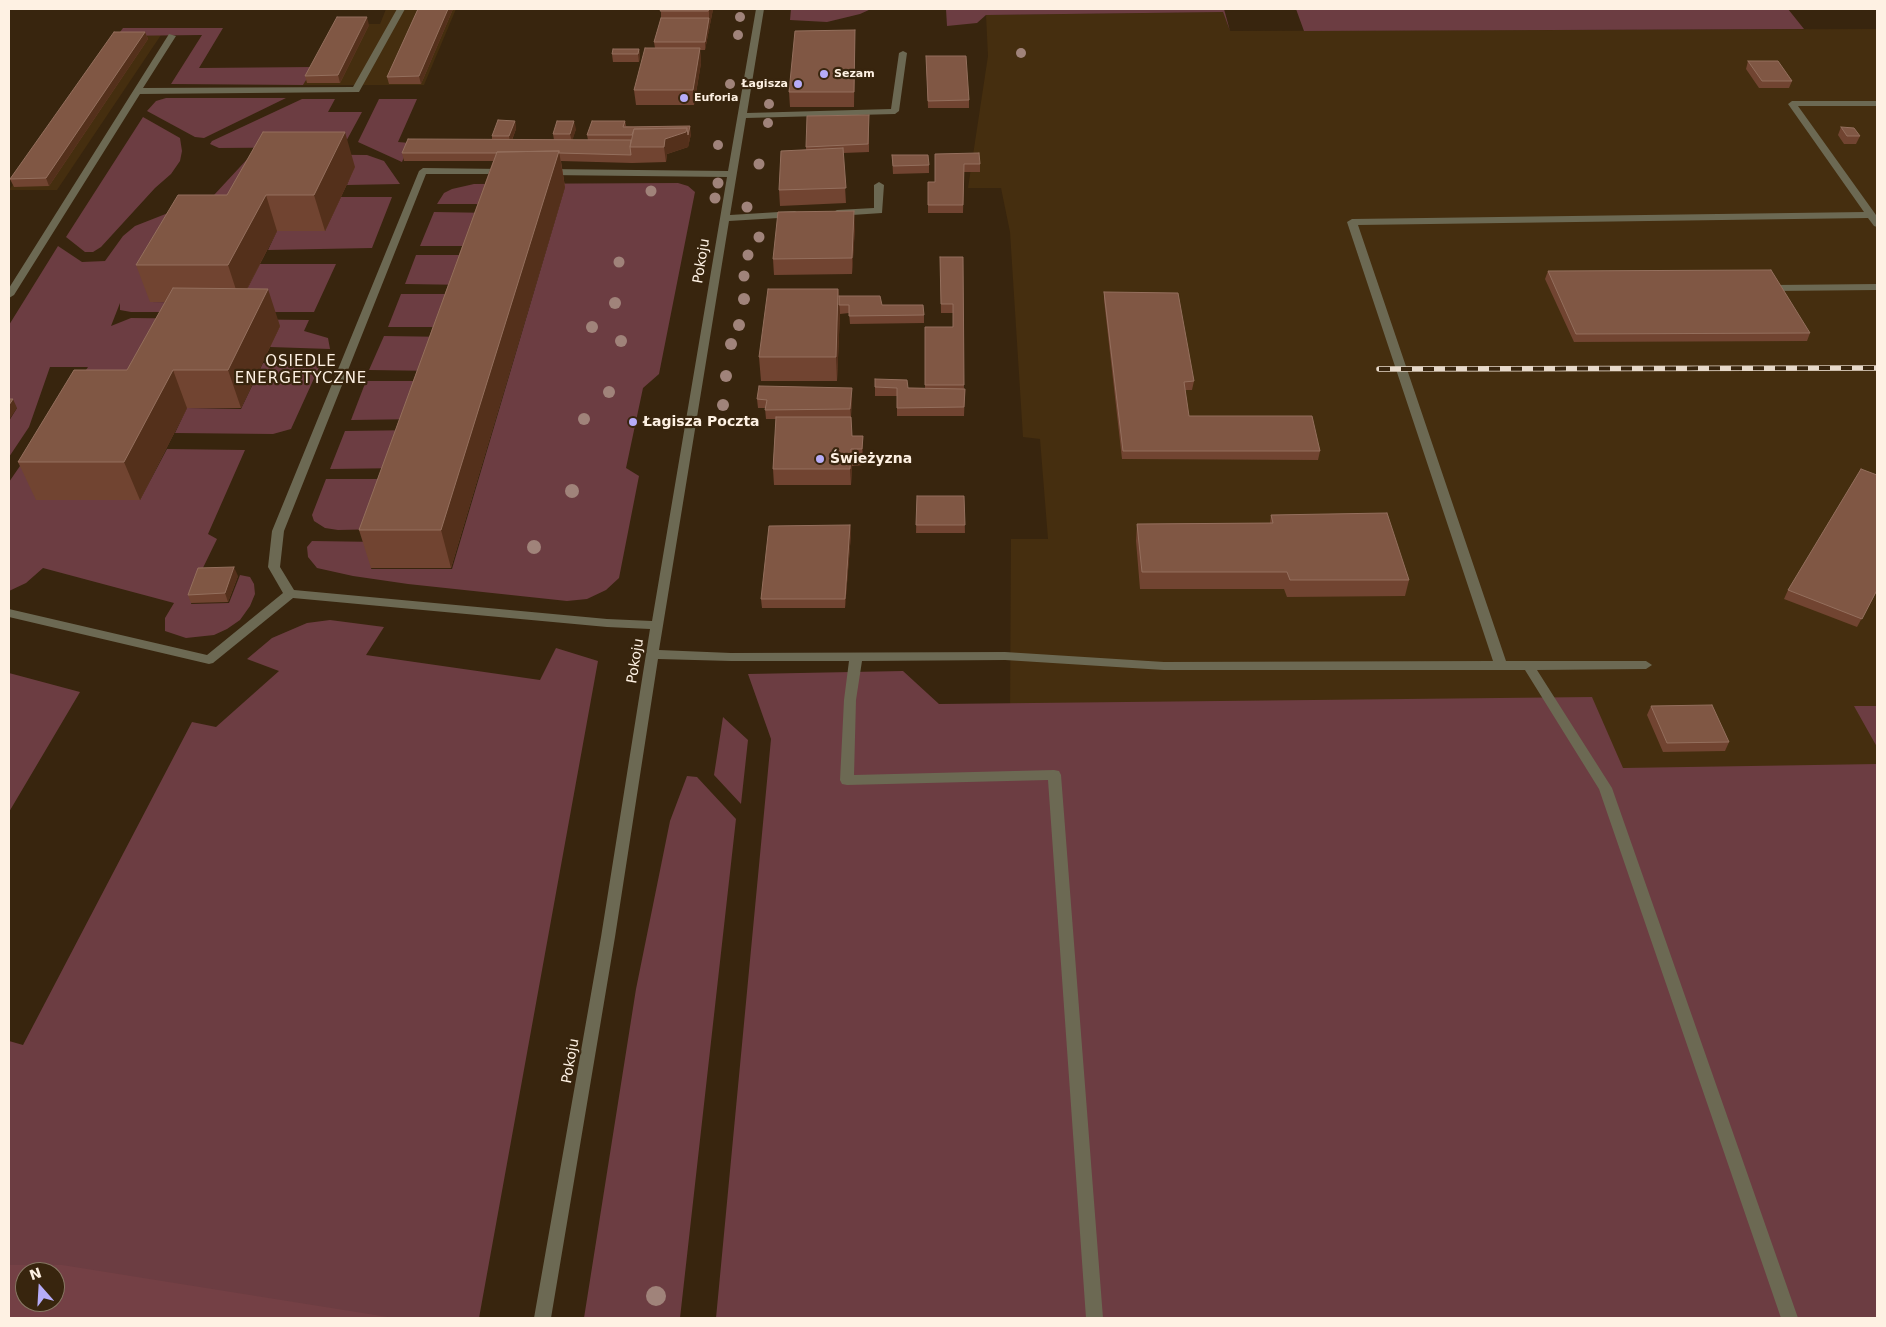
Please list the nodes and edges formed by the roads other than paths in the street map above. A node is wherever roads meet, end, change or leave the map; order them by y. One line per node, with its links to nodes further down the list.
1 (400, 9): 5 (street)
2 (760, 9): 7 (street, Pokoju)
3 (172, 36): 5 (street)
4 (904, 53): 7 (street)
5 (136, 91): 19 (street)
6 (1877, 104): 14 (street)
7 (742, 116): 10 (street, Pokoju)
8 (513, 172): 20 (street)
9 (533, 172): 10 (street)
10 (732, 174): 15 (street, Pokoju)
11 (879, 185): 12 (street)
12 (830, 213)
13 (810, 214): 15 (street)
14 (1870, 216): 16 (street); 26 (street)
15 (725, 218): 22 (street, Pokoju)
16 (1877, 224)
17 (1775, 288): 18 (street)
18 (1877, 288)
19 (9, 295)
20 (290, 594): 21 (street); 22 (street)
21 (9, 613)
22 (657, 625): 23 (street, Pokoju)
23 (653, 654): 24 (street); 28 (street, Pokoju)
24 (856, 657): 26 (street); 29 (street)
25 (1646, 664): 27 (street)
26 (1501, 665): 27 (street)
27 (1528, 665): 30 (street)
28 (542, 1318)
29 (1094, 1318)
30 (1790, 1318)

